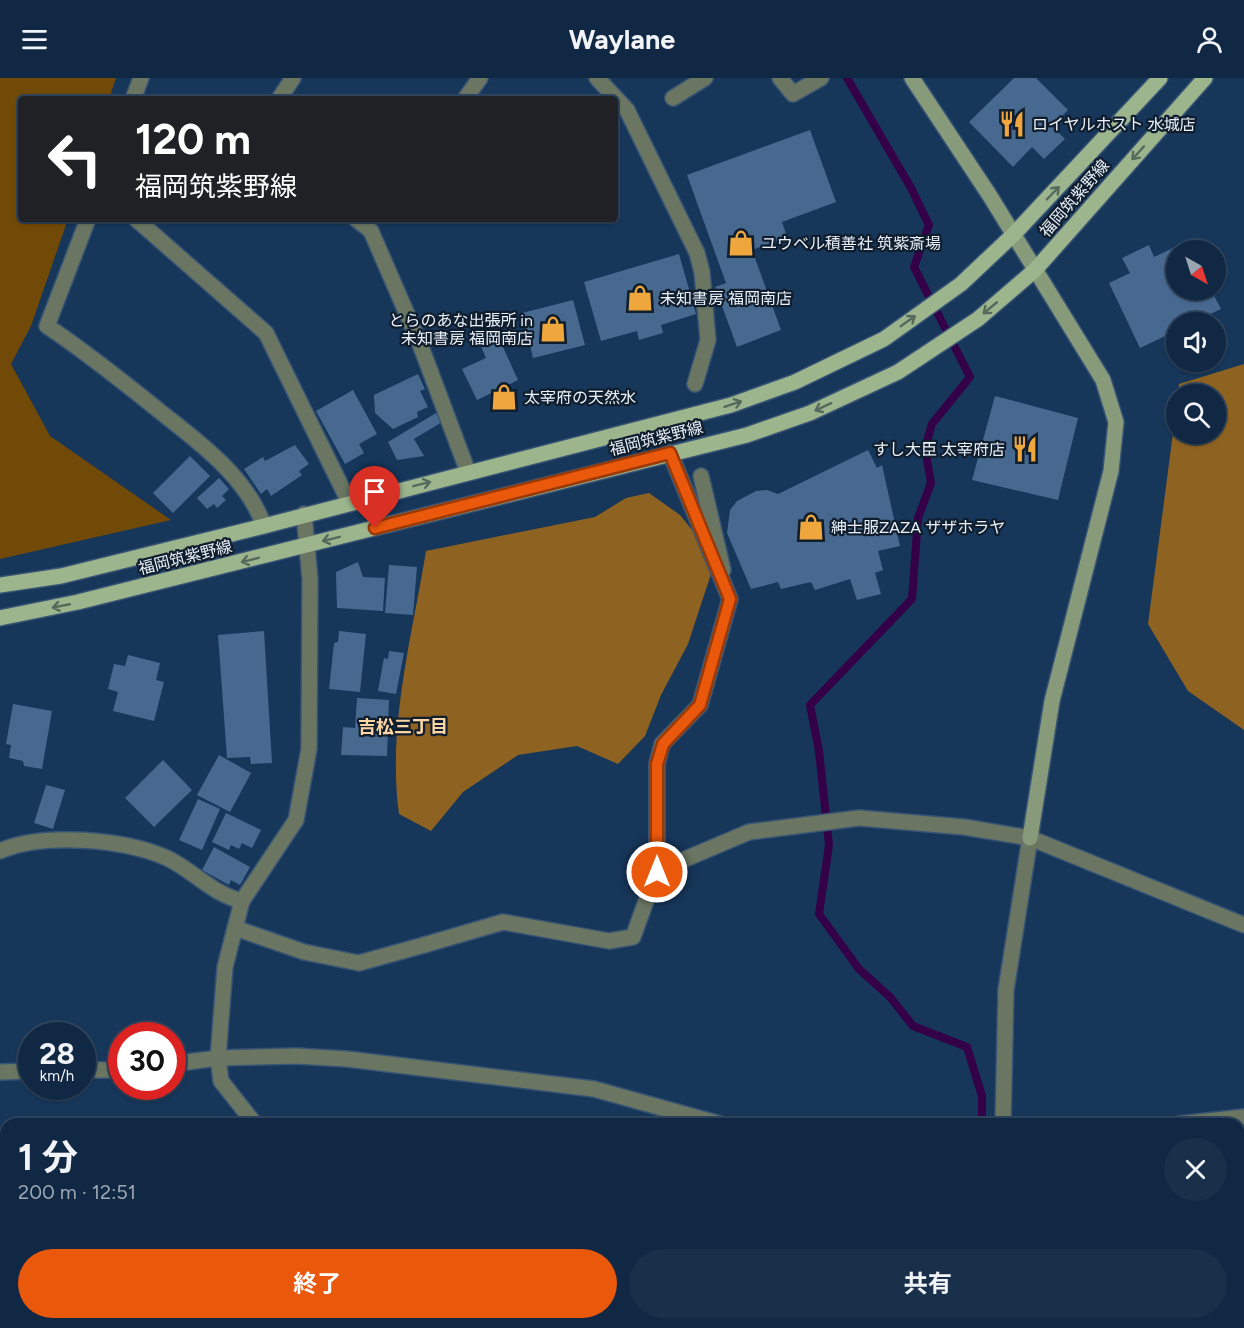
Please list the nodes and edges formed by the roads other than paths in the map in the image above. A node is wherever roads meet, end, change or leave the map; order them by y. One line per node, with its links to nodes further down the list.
1 (141, 78): 11 (street)
2 (293, 78): 12 (street)
3 (480, 78): 13 (street)
4 (597, 78): 14 (street)
5 (780, 78): 6 (street)
6 (822, 78)
7 (912, 78): 20 (street)
8 (1160, 78): 20 (main road, 福岡筑紫野線, one-way to 8)
9 (1205, 78): 21 (main road, 福岡筑紫野線, one-way to 21)
10 (694, 81): 15 (street)
11 (134, 96)
12 (281, 96)
13 (467, 96)
14 (614, 96)
15 (674, 99)
16 (618, 100): 22 (street)
17 (87, 222): 28 (street)
18 (139, 222): 26 (street)
19 (375, 225): 24 (street)
20 (1013, 235): 21 (street); 24 (main road, 福岡筑紫野線, one-way to 20)
21 (1035, 270): 23 (main road, 福岡筑紫野線, one-way to 23); 33 (street)
22 (695, 384)
23 (670, 453): 29 (main road, 福岡筑紫野線, one-way to 29); 31 (street)
24 (468, 472): 26 (main road, 福岡筑紫野線, one-way to 24)
25 (701, 476): 31 (street)
26 (349, 502): 27 (main road, 福岡筑紫野線)
27 (304, 514): 28 (main road, 福岡筑紫野線); 29 (street)
28 (264, 526): 30 (main road, 福岡筑紫野線)
29 (307, 546): 32 (main road, 福岡筑紫野線, one-way to 32); 36 (street)
30 (0, 585)
31 (730, 599): 35 (street)
32 (0, 618)
33 (1030, 838): 35 (street); 37 (street); 46 (street)
34 (0, 851): 36 (street)
35 (657, 872): 38 (street)
36 (242, 901): 38 (street)
37 (1244, 925)
38 (235, 928): 39 (street)
39 (218, 1058): 40 (street); 44 (street); 45 (street)
40 (186, 1062)
41 (18, 1071): 42 (street)
42 (0, 1072)
43 (1244, 1116): 47 (street)
44 (250, 1118)
45 (697, 1118)
46 (1003, 1118)
47 (1228, 1118)

